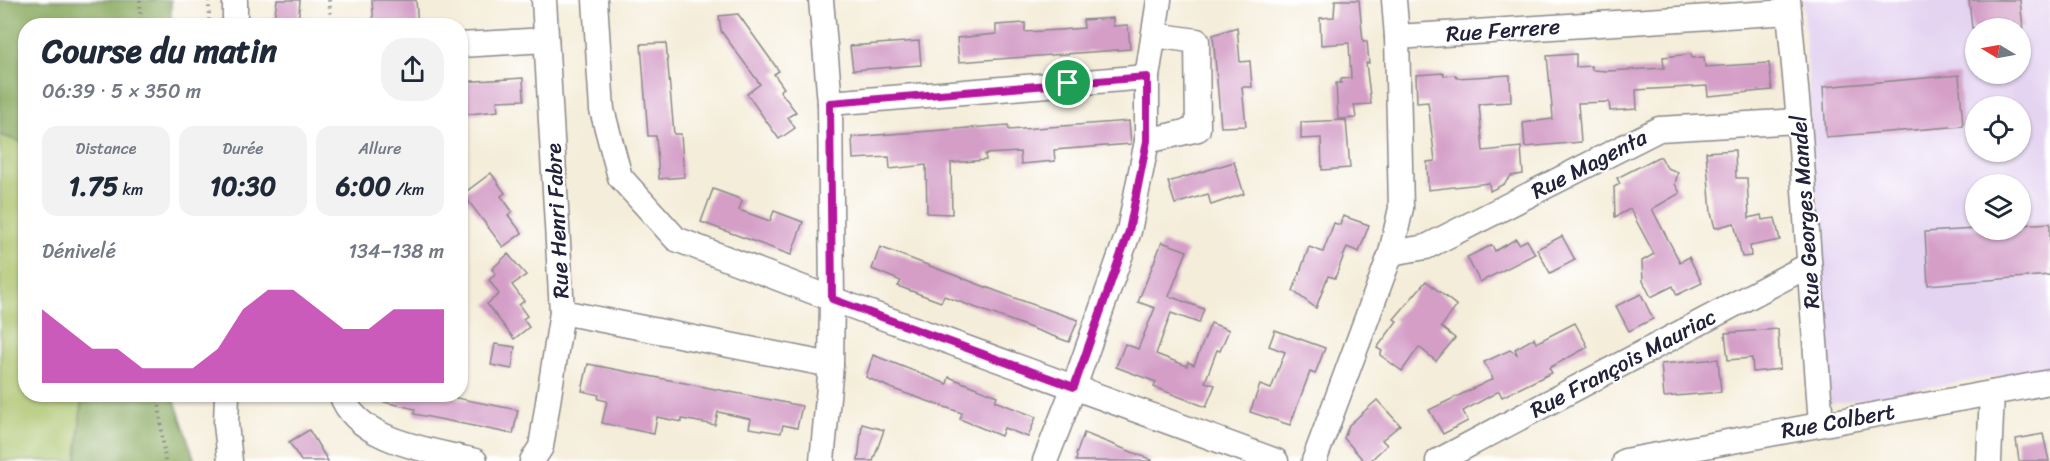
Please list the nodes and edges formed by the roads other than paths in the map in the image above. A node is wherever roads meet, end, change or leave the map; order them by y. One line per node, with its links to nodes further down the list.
1 (235, 0): 8 (street)
2 (544, 0): 11 (street, Rue Henri Fabre)
3 (595, 0): 19 (street)
4 (821, 0): 14 (street)
5 (1159, 0): 9 (street)
6 (1394, 0): 10 (street)
7 (1788, 6): 10 (street, Rue Ferrere); 15 (street, Rue Georges Mandel)
8 (235, 18)
9 (1154, 35): 13 (street); 16 (street)
10 (1397, 37): 17 (street)
11 (546, 40): 12 (street); 20 (street, Rue Henri Fabre)
12 (468, 45)
13 (1147, 77): 14 (street); 16 (street)
14 (830, 103): 19 (street)
15 (1800, 121): 17 (street, Rue Magenta); 18 (street, Rue Georges Mandel)
16 (1147, 141): 23 (street)
17 (1390, 253): 34 (street)
18 (1809, 265): 27 (street, Rue Georges Mandel); 35 (street, Rue François Mauriac)
19 (832, 299): 21 (street); 23 (street)
20 (562, 312): 21 (street, Rue Henri Fabre); 30 (street)
21 (831, 365): 31 (street)
22 (2050, 382): 24 (street, Rue Colbert)
23 (1074, 387): 32 (street); 33 (street)
24 (1992, 393): 27 (street, Rue Colbert); 37 (street)
25 (226, 402): 28 (street)
26 (346, 402): 29 (street)
27 (1821, 424): 36 (street, Rue Colbert)
28 (230, 461)
29 (475, 461)
30 (532, 461)
31 (822, 461)
32 (1045, 461)
33 (1276, 461)
34 (1314, 461)
35 (1438, 461)
36 (1625, 461)
37 (1989, 461)

